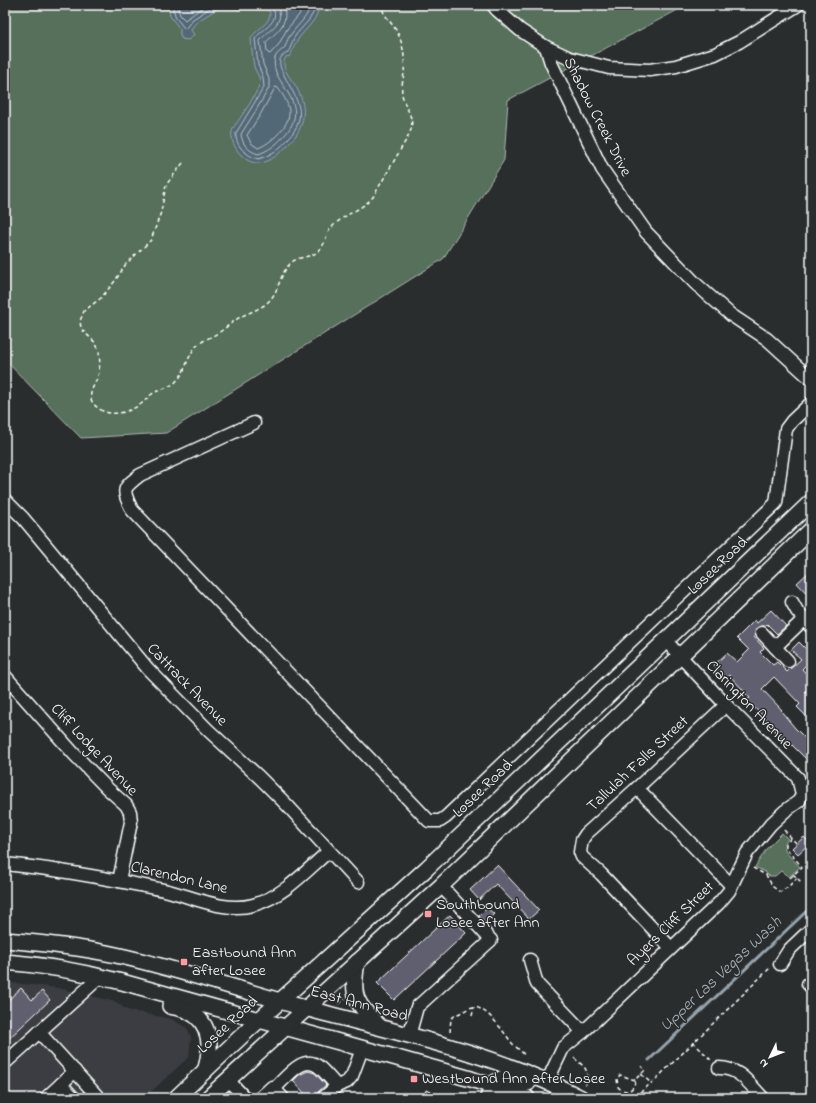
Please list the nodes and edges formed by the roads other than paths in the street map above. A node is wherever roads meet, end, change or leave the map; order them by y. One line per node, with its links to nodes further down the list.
1 (493, 5): 3 (street, Shadow Creek Drive)
2 (798, 5): 3 (street)
3 (546, 47): 4 (street, Shadow Creek Drive)
4 (811, 379)
5 (811, 403): 6 (street)
6 (254, 423)
7 (5, 500): 21 (street, Cattrack Avenue)
8 (811, 502): 13 (main road, Losee Road)
9 (811, 530): 15 (main road)
10 (792, 602): 11 (street)
11 (807, 623): 14 (street)
12 (762, 633): 14 (street)
13 (666, 641): 15 (street, Clarington Avenue); 36 (main road, Losee Road)
14 (774, 647): 16 (street)
15 (681, 656): 18 (street, Clarington Avenue); 26 (main road)
16 (788, 661)
17 (5, 676): 23 (street, Cliff Lodge Avenue)
18 (726, 704): 19 (street, Tallulah Falls Street); 20 (street, Clarington Avenue)
19 (637, 788): 25 (street); 29 (street, Tallulah Falls Street)
20 (802, 794): 25 (street, Ayers Cliff Street)
21 (328, 851): 23 (street, Clarendon Lane); 24 (street, Cattrack Avenue)
22 (5, 864): 23 (street, Clarendon Lane)
23 (118, 881)
24 (358, 882)
25 (731, 885): 29 (street, Ayers Cliff Street)
26 (441, 886): 32 (main road); 43 (street)
27 (811, 929): 33 (street)
28 (6, 945): 36 (main road, East Ann Road)
29 (671, 948): 42 (street, Ayers Cliff Street)
30 (530, 960): 42 (street)
31 (5, 962): 34 (main road)
32 (357, 962): 37 (main road); 40 (main road)
33 (780, 964)
34 (100, 977): 35 (main road); 41 (street)
35 (122, 982): 38 (main road); 48 (main road)
36 (281, 1001): 37 (main road, East Ann Road); 38 (main road, Losee Road)
37 (306, 1008): 39 (main road); 40 (main road, East Ann Road)
38 (260, 1020): 39 (main road); 48 (main road, Losee Road)
39 (285, 1027): 44 (main road); 49 (main road)
40 (381, 1028): 43 (main road, East Ann Road)
41 (39, 1032): 45 (street); 47 (street)
42 (583, 1032): 50 (street, Ayers Cliff Street)
43 (409, 1036): 50 (main road, East Ann Road)
44 (362, 1049): 52 (street); 54 (main road)
45 (5, 1063)
46 (719, 1068): 67 (street)
47 (74, 1071): 51 (street); 58 (street)
48 (205, 1071): 59 (main road, Losee Road)
49 (228, 1080): 60 (main road); 61 (street)
50 (547, 1082): 55 (main road, East Ann Road)
51 (61, 1084): 56 (street); 57 (street)
52 (337, 1086): 53 (street); 64 (street)
53 (274, 1089): 62 (street); 63 (street)
54 (489, 1092): 65 (main road); 66 (main road)
55 (582, 1094)
56 (46, 1098)
57 (74, 1098)
58 (99, 1098)
59 (176, 1098)
60 (208, 1098)
61 (245, 1098)
62 (260, 1098)
63 (283, 1098)
64 (323, 1098)
65 (527, 1098)
66 (571, 1098)
67 (763, 1098)

